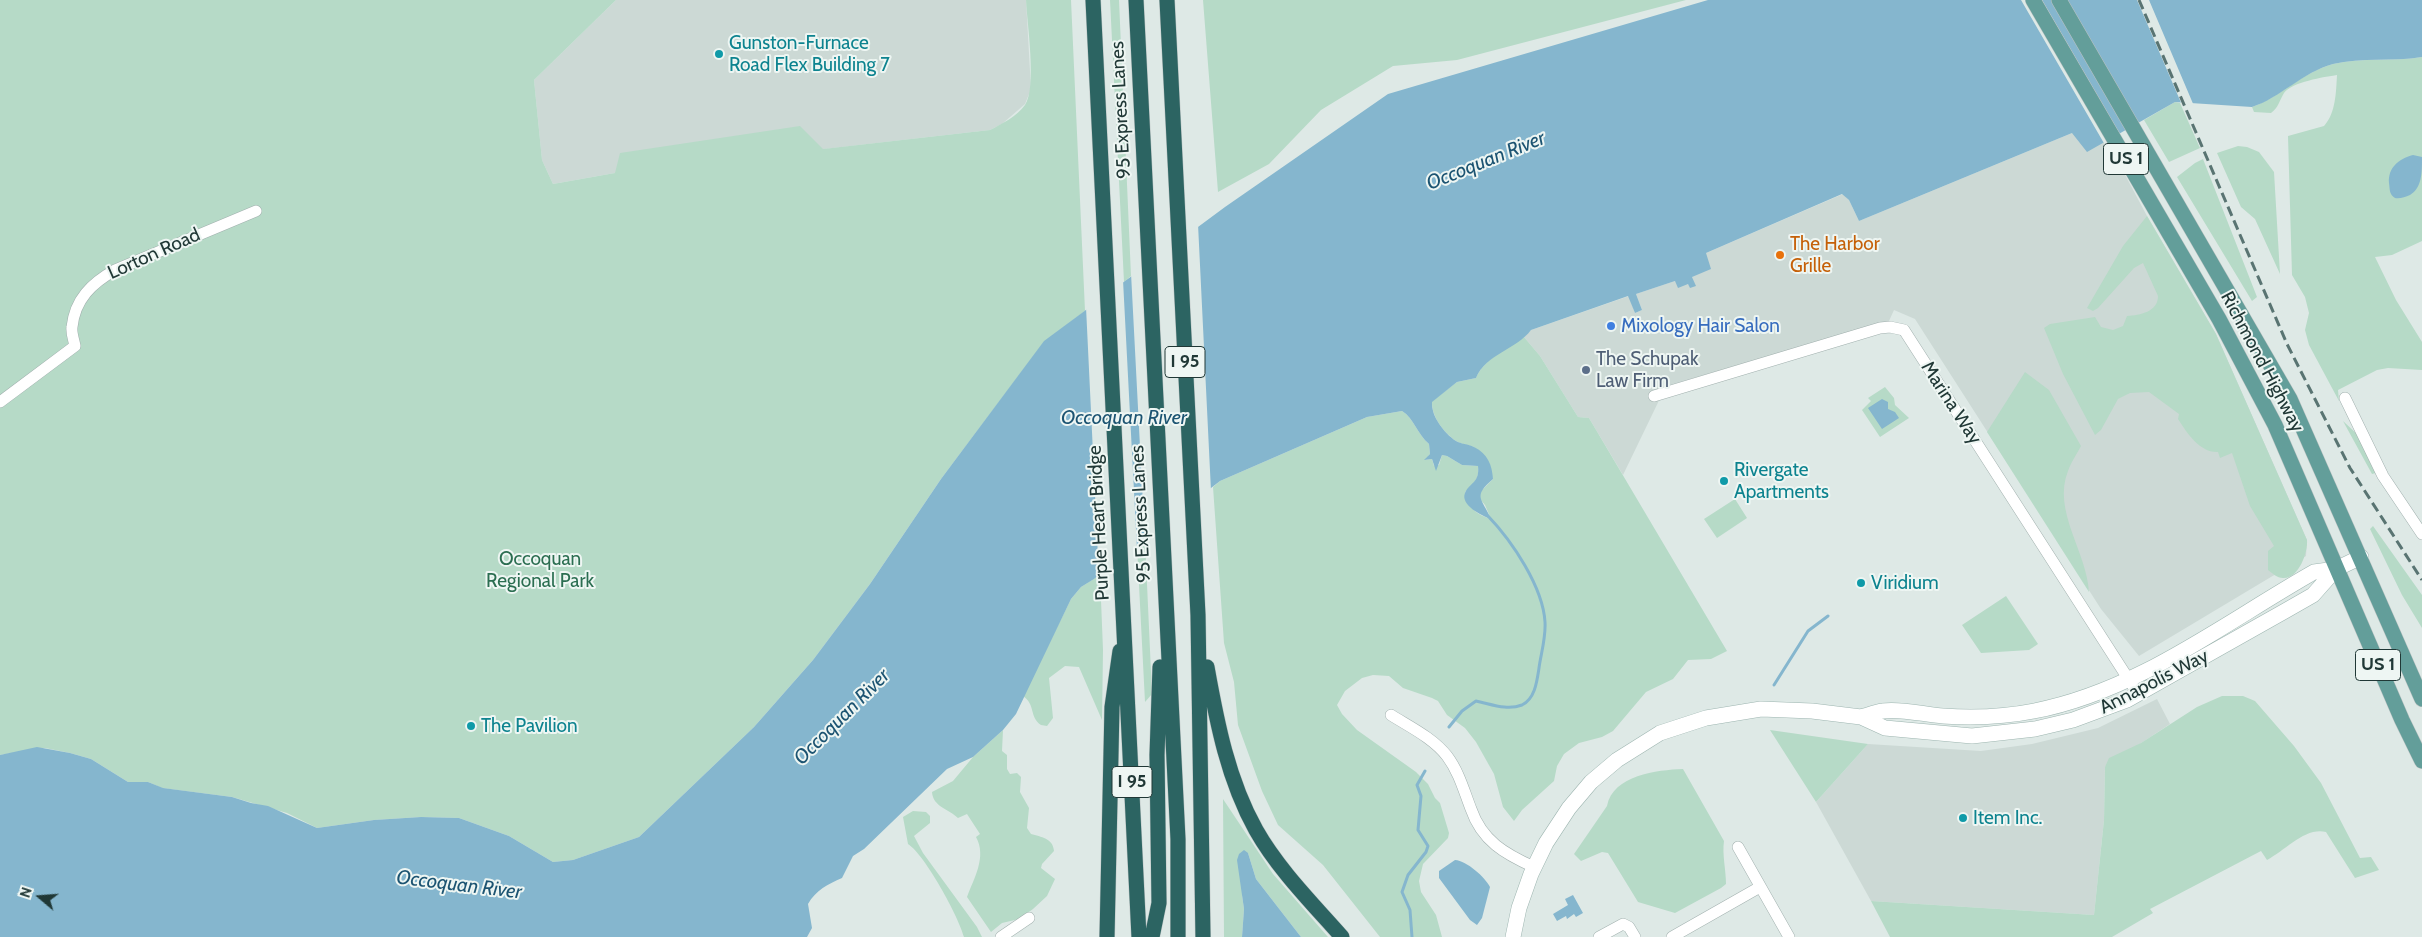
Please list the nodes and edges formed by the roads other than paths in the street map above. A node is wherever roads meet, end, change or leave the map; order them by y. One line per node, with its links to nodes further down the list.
1 (1093, 0): 15 (highway, Purple Heart Bridge / I 95)
2 (1136, 0): 13 (highway, 95 Express Lanes)
3 (1167, 0): 14 (highway, I 95)
4 (2033, 0): 12 (main road, Richmond Highway / US 1)
5 (2059, 0): 11 (main road, Richmond Highway / US 1)
6 (256, 211): 9 (street, Lorton Road)
7 (1654, 396): 16 (street, Marina Way)
8 (2345, 398): 10 (street)
9 (0, 402)
10 (2422, 534)
11 (2361, 557): 12 (street, Annapolis Way); 18 (main road, Richmond Highway / US 1)
12 (2336, 568): 16 (street, Annapolis Way); 17 (street, Annapolis Way); 21 (main road, Richmond Highway / US 1)
13 (1165, 588): 29 (highway); 30 (highway, 95 Express Lanes)
14 (1198, 615): 31 (highway, I 95); 32 (highway)
15 (1124, 628): 27 (highway); 28 (highway, I 95)
16 (2129, 680): 17 (street, Marina Way); 20 (street, Annapolis Way)
17 (2138, 694): 20 (street, Annapolis Way)
18 (2422, 699)
19 (1391, 715): 23 (street)
20 (1861, 717): 23 (street, Annapolis Way)
21 (2422, 761)
22 (1738, 847): 24 (street)
23 (1534, 867): 33 (street, Annapolis Way)
24 (1760, 887): 36 (street); 37 (street)
25 (1029, 918): 26 (street)
26 (1001, 937)
27 (1107, 937)
28 (1139, 937)
29 (1152, 937)
30 (1178, 937)
31 (1203, 937)
32 (1342, 937)
33 (1513, 937)
34 (1599, 937): 35 (street)
35 (1636, 937)
36 (1672, 937)
37 (1789, 937)

